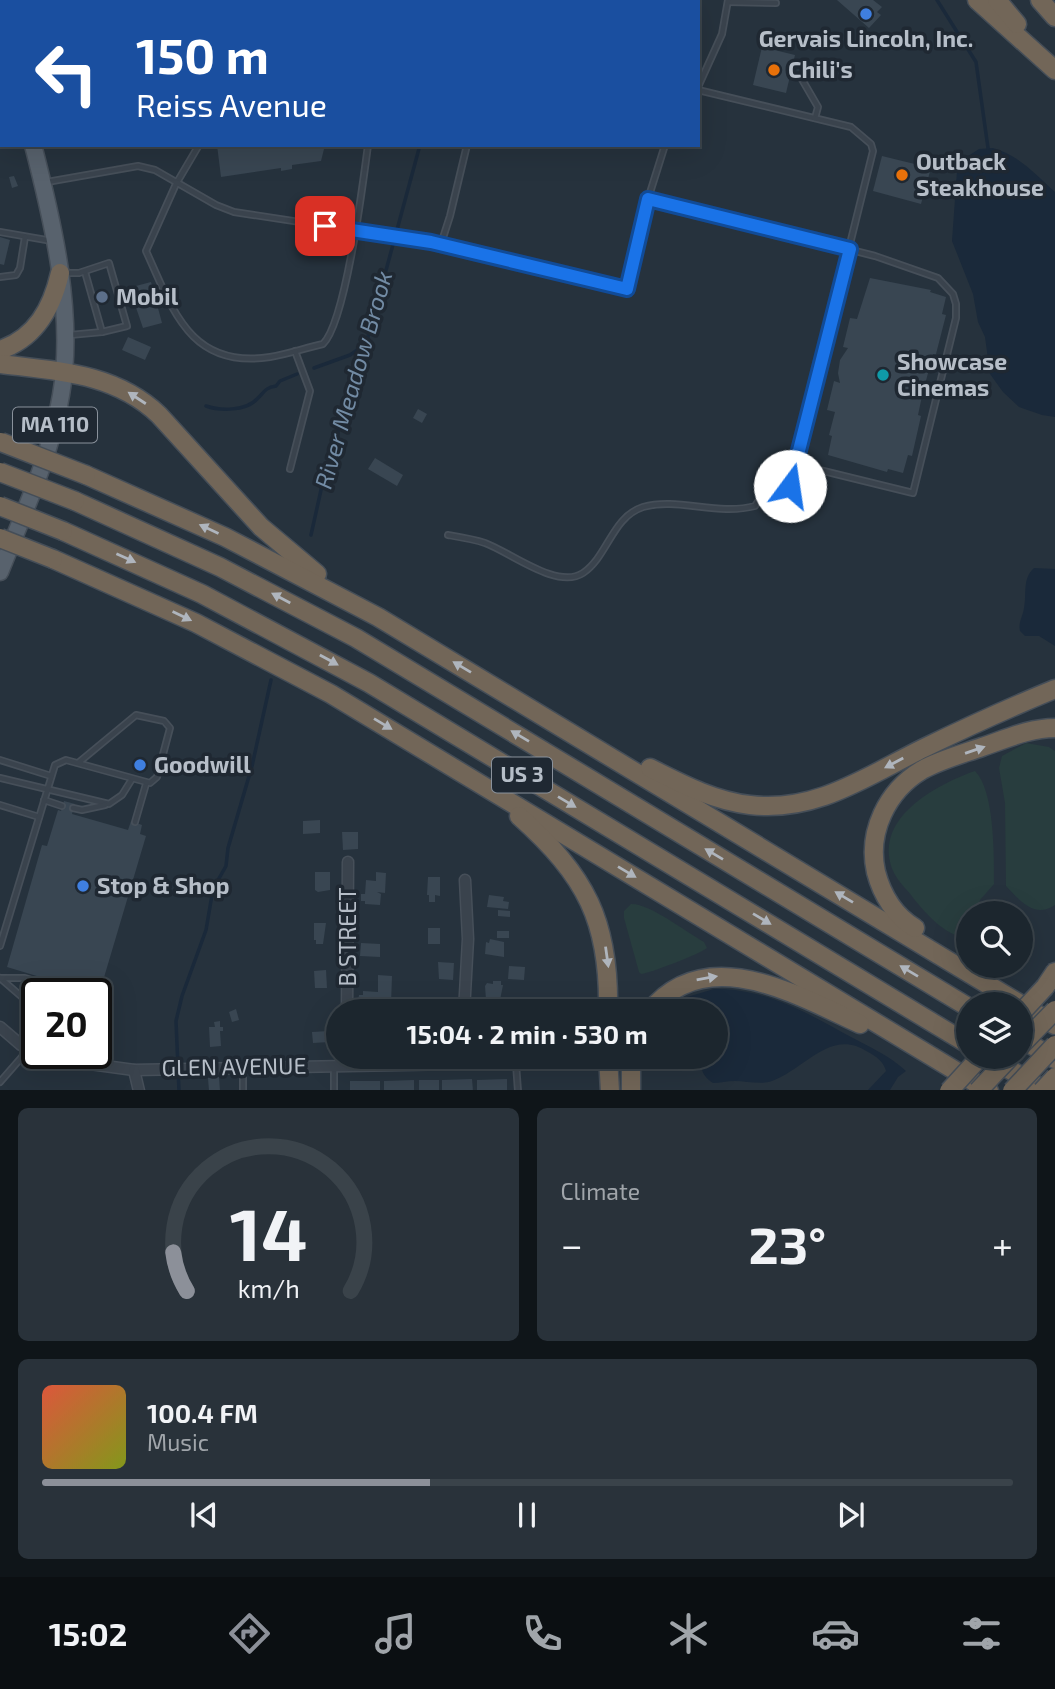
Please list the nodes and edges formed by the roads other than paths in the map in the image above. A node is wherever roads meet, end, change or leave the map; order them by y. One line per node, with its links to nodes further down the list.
1 (977, 0): 7 (highway)
2 (997, 0): 7 (highway)
3 (1040, 0): 6 (highway)
4 (728, 1): 5 (lane); 9 (lane)
5 (776, 3)
6 (1055, 17)
7 (1055, 69)
8 (800, 76): 11 (lane)
9 (700, 84)
10 (700, 89): 11 (lane)
11 (815, 118): 25 (lane)
12 (34, 147): 17 (main road, MA 110)
13 (198, 147): 18 (lane)
14 (368, 147): 20 (lane)
15 (466, 147): 24 (lane)
16 (663, 147): 19 (lane)
17 (43, 183): 18 (lane); 23 (main road, MA 110)
18 (176, 184): 20 (lane); 32 (lane)
19 (648, 199): 24 (lane); 25 (lane)
20 (356, 231): 24 (lane); 32 (lane)
21 (0, 233): 22 (lane)
22 (25, 237): 23 (lane); 28 (lane)
23 (53, 242): 27 (main road, MA 110)
24 (441, 244)
25 (849, 249): 36 (lane); 36 (lane)
26 (85, 271): 27 (lane); 29 (lane); 29 (lane)
27 (60, 273): 30 (main road, MA 110); 31 (highway)
28 (0, 277)
29 (102, 332): 30 (lane)
30 (66, 335): 34 (main road, MA 110)
31 (0, 350)
32 (295, 351): 37 (lane)
33 (0, 365): 34 (highway)
34 (64, 372): 44 (main road, MA 110); 45 (highway, one-way to 34)
35 (1, 441): 45 (highway, one-way to 35, bridge)
36 (795, 464): 39 (lane)
37 (290, 469)
38 (0, 472): 78 (highway, US 3, one-way to 38, bridge)
39 (790, 486)
40 (763, 494): 42 (lane)
41 (0, 506): 84 (highway, US 3, one-way to 84, bridge)
42 (448, 535)
43 (0, 538): 53 (highway, one-way to 53, bridge)
44 (0, 572)
45 (378, 617): 48 (highway, one-way to 45)
46 (1055, 689): 50 (highway)
47 (1055, 701): 50 (highway)
48 (542, 715): 50 (highway, one-way to 48); 69 (highway, one-way to 48)
49 (1055, 728): 69 (highway, one-way to 49)
50 (955, 733)
51 (0, 760): 54 (lane)
52 (78, 763): 54 (lane); 56 (lane); 57 (lane)
53 (464, 773): 76 (highway, one-way to 76); 93 (highway, one-way to 93)
54 (51, 776): 58 (lane)
55 (0, 778): 58 (lane)
56 (132, 779): 57 (lane); 60 (lane)
57 (146, 784): 65 (lane)
58 (47, 788): 59 (lane); 60 (lane)
59 (44, 800): 62 (lane); 64 (lane)
60 (109, 804): 63 (lane)
61 (0, 805): 64 (lane)
62 (62, 806)
63 (73, 808)
64 (38, 817): 68 (lane)
65 (135, 822)
66 (348, 862): 74 (street, B STREET)
67 (465, 880): 75 (street)
68 (0, 946)
69 (945, 957): 81 (highway)
70 (0, 978): 71 (lane); 73 (lane)
71 (21, 978)
72 (1052, 979): 79 (highway, bridge)
73 (21, 996)
74 (347, 999)
75 (465, 999)
76 (608, 999)
77 (661, 999): 93 (highway, one-way to 93)
78 (956, 1000)
79 (1033, 1000)
80 (1055, 1010): 83 (highway, bridge)
81 (1055, 1025)
82 (0, 1027): 85 (street, GLEN AVENUE)
83 (1033, 1033)
84 (956, 1037)
85 (21, 1042)
86 (1055, 1045): 113 (highway, bridge)
87 (1033, 1046): 88 (highway)
88 (1055, 1059)
89 (21, 1064): 103 (lane)
90 (326, 1065): 92 (street, GLEN AVENUE)
91 (112, 1066): 101 (street, GLEN AVENUE)
92 (243, 1067): 101 (street, GLEN AVENUE); 105 (lane)
93 (952, 1068): 112 (highway)
94 (334, 1069): 106 (lane)
95 (516, 1069): 107 (lane)
96 (609, 1069): 108 (highway)
97 (631, 1069): 109 (highway)
98 (969, 1069): 110 (highway, bridge)
99 (998, 1069): 111 (highway, bridge)
100 (1009, 1069): 114 (highway)
101 (134, 1070): 104 (street)
102 (1055, 1077): 114 (highway, bridge)
103 (0, 1083)
104 (139, 1090)
105 (243, 1090)
106 (334, 1090)
107 (518, 1090)
108 (610, 1090)
109 (631, 1090)
110 (949, 1090)
111 (978, 1090)
112 (989, 1090)
113 (1012, 1090)
114 (1043, 1090)

